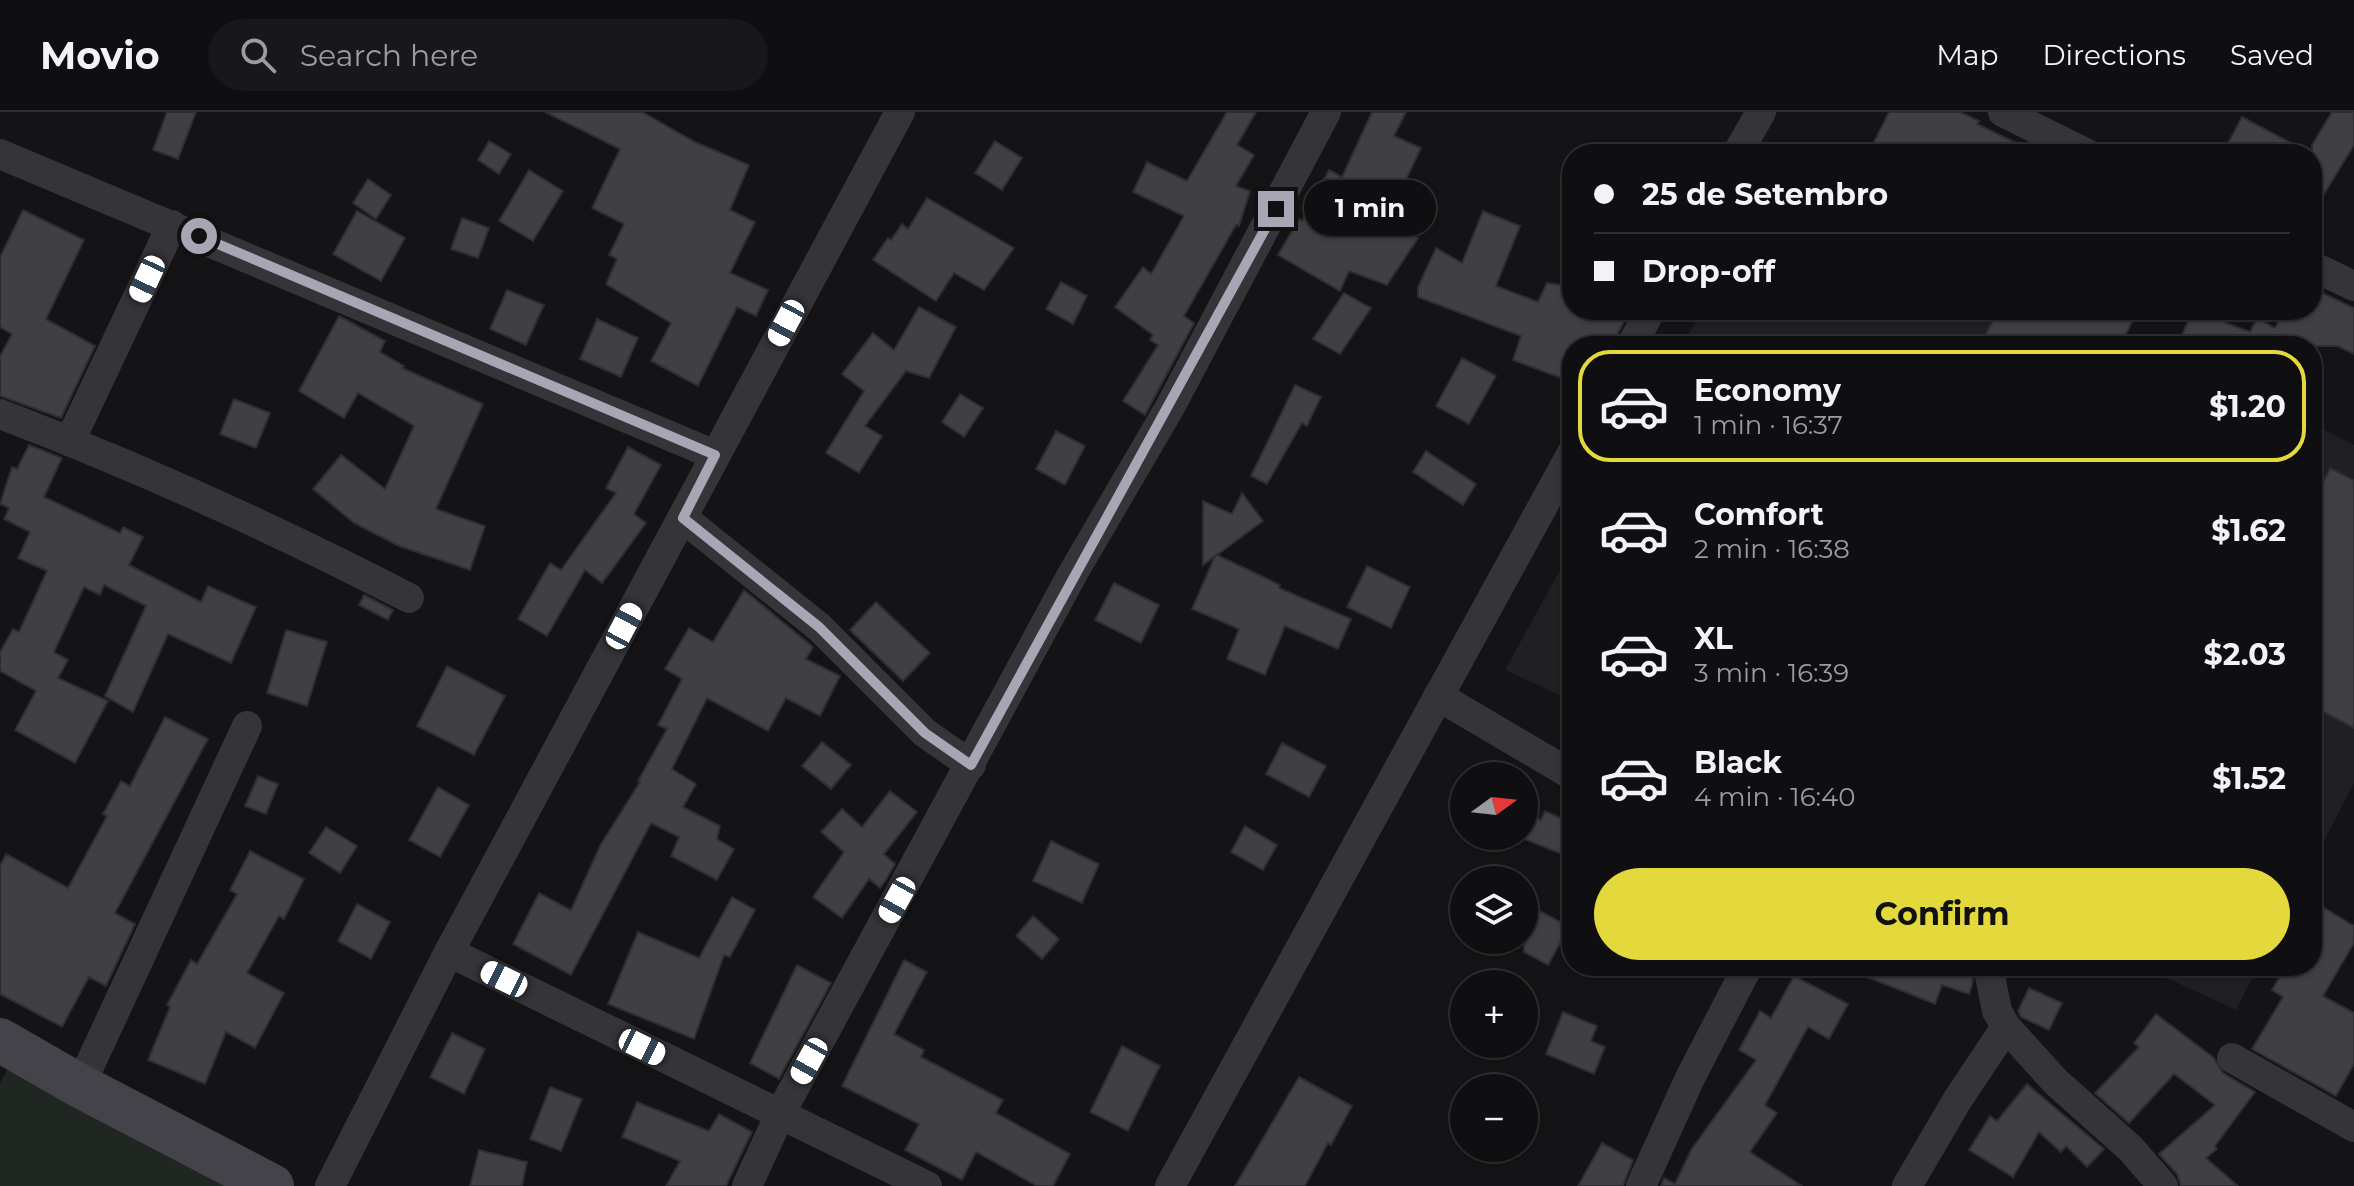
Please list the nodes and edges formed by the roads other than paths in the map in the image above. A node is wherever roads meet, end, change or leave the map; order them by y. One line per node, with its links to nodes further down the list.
1 (900, 112): 13 (street)
2 (1326, 112): 19 (street)
3 (1761, 112): 5 (street)
4 (2003, 112): 6 (street)
5 (1743, 144)
6 (2067, 144)
7 (0, 154): 8 (street)
8 (172, 225): 12 (street); 13 (street)
9 (2322, 271): 10 (street)
10 (2354, 286)
11 (0, 414): 12 (street)
12 (70, 441): 16 (street)
13 (715, 455): 15 (street)
14 (1562, 471): 17 (street)
15 (683, 518): 19 (street); 21 (street)
16 (409, 598)
17 (1438, 696): 20 (street); 34 (street)
18 (247, 726): 27 (street)
19 (971, 765): 28 (street)
20 (1562, 769)
21 (449, 952): 28 (street); 31 (street)
22 (1743, 976): 35 (street)
23 (1990, 976): 24 (street)
24 (2006, 1027): 36 (street); 37 (street)
25 (0, 1040): 27 (street)
26 (2232, 1058): 29 (street)
27 (80, 1086): 30 (street)
28 (780, 1114): 32 (street); 33 (street)
29 (2354, 1127)
30 (272, 1186)
31 (330, 1186)
32 (747, 1186)
33 (927, 1186)
34 (1170, 1186)
35 (1641, 1186)
36 (1907, 1186)
37 (2163, 1186)

